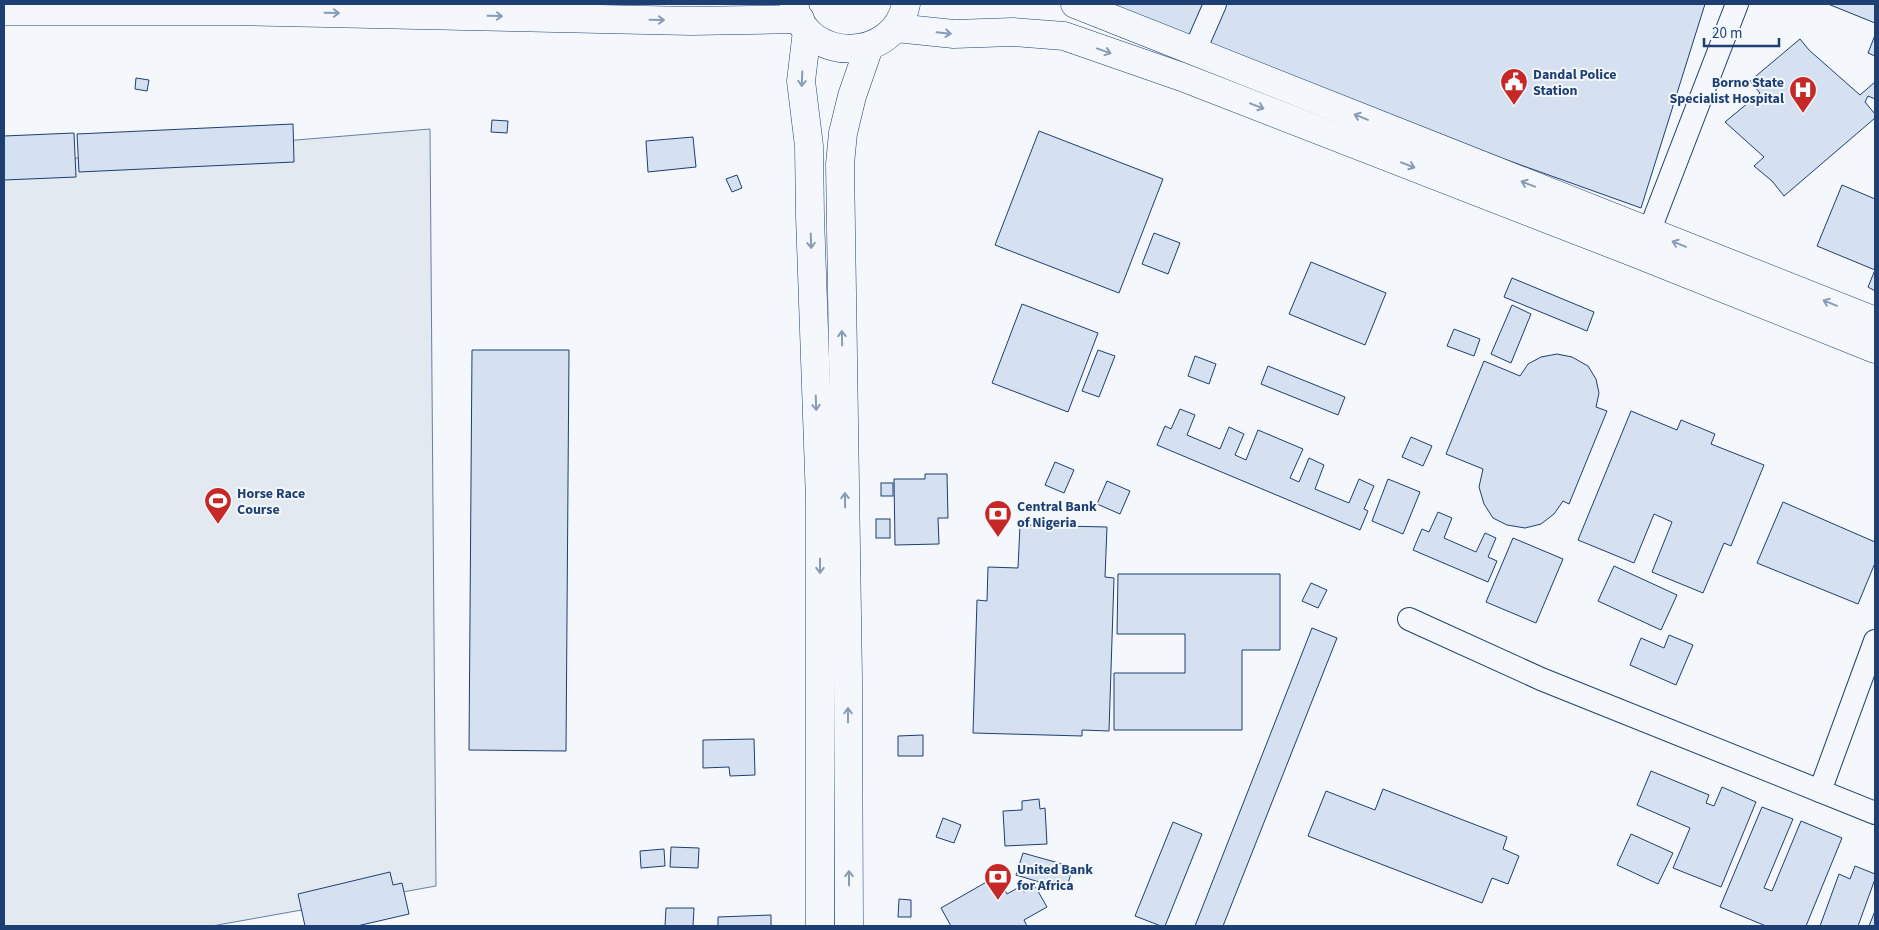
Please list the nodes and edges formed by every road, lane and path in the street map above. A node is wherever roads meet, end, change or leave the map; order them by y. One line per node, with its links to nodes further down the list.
1 (1075, 4): 9 (main road)
2 (1215, 4): 9 (street)
3 (1737, 4): 10 (street)
4 (440, 9): 5 (main road, one-way to 4); 7 (main road, one-way to 7)
5 (4, 11)
6 (901, 16): 8 (main road); 12 (main road, one-way to 12)
7 (800, 18): 8 (main road); 17 (main road, one-way to 17)
8 (869, 47): 18 (main road, one-way to 8)
9 (1195, 50): 10 (main road, one-way to 9)
10 (1649, 232): 11 (main road, one-way to 10)
11 (1875, 321)
12 (1875, 349)
13 (1409, 619): 15 (street)
14 (1875, 641): 15 (street)
15 (1820, 791): 16 (street)
16 (1875, 813)
17 (820, 926)
18 (849, 926)

